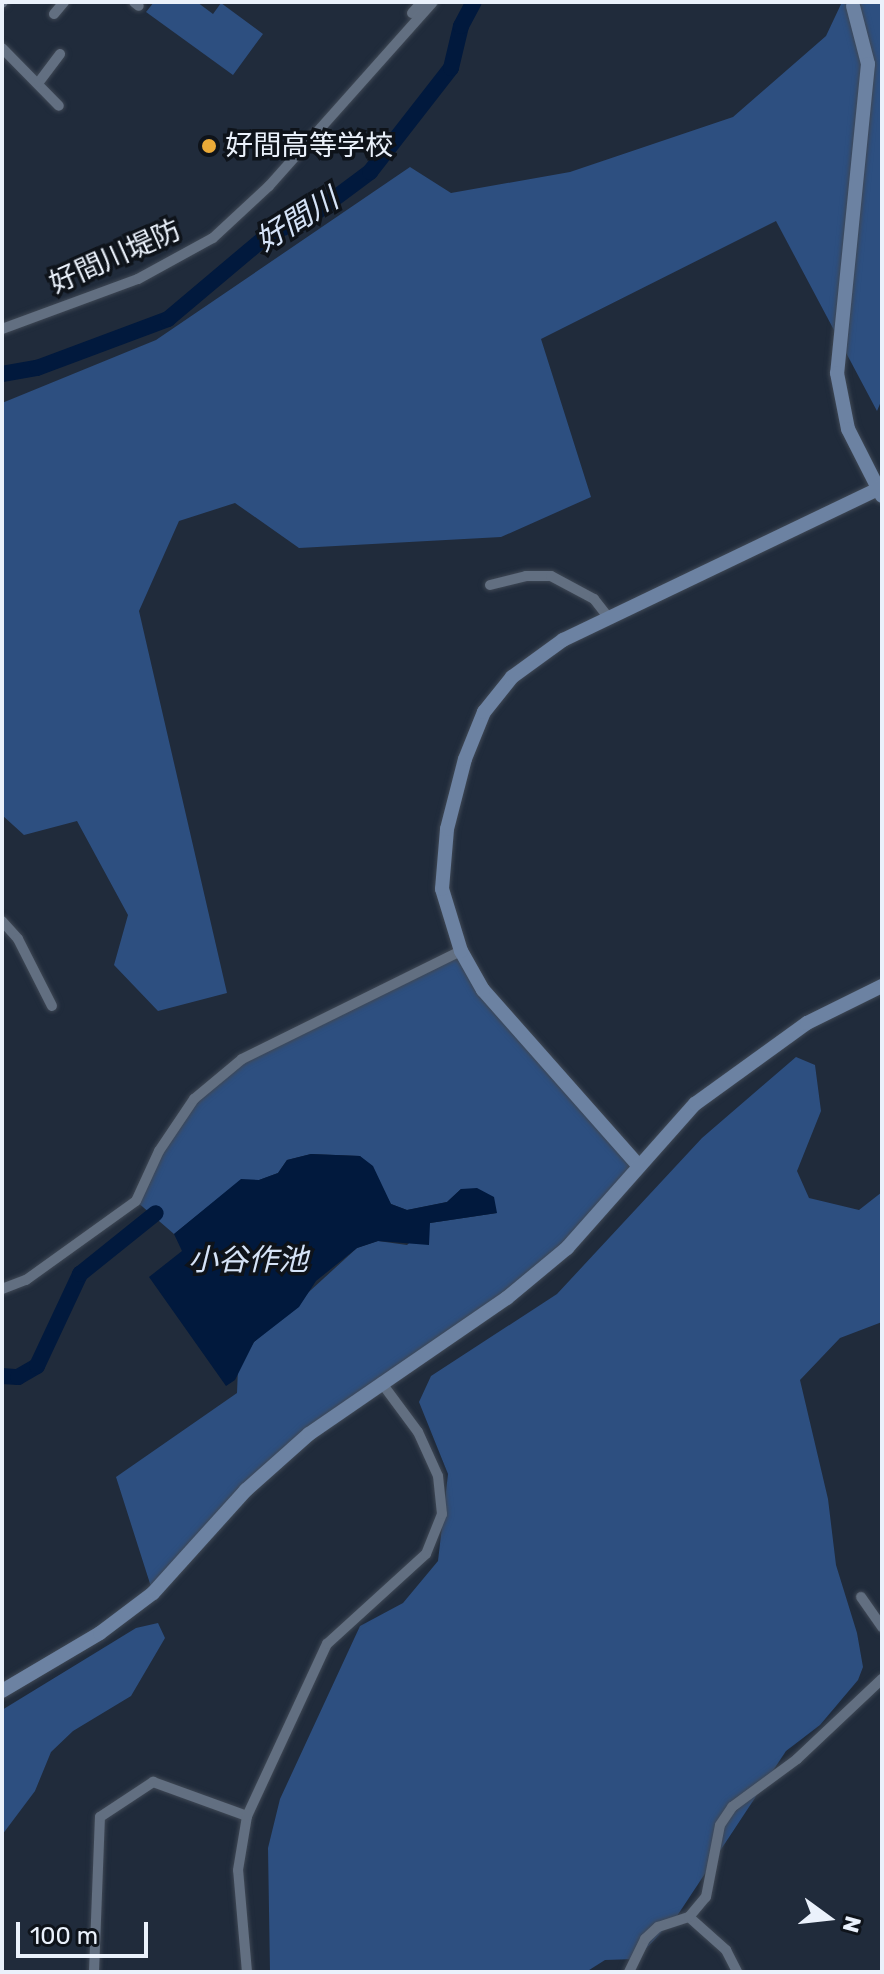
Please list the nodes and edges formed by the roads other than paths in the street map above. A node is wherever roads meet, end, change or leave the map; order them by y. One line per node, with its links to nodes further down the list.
1 (64, 2): 6 (street)
2 (422, 2): 5 (street)
3 (433, 2): 11 (street, 好間川堤防)
4 (852, 4): 12 (street)
5 (412, 13)
6 (54, 14)
7 (2, 48): 9 (street)
8 (60, 54): 9 (street)
9 (39, 82): 10 (street)
10 (59, 106)
11 (2, 329)
12 (881, 490): 14 (street)
13 (490, 585): 14 (street)
14 (608, 617): 16 (street)
15 (2, 921): 18 (street)
16 (461, 951): 19 (street); 20 (street)
17 (882, 986): 19 (street)
18 (52, 1006)
19 (638, 1165): 21 (street)
20 (2, 1289)
21 (381, 1382): 25 (street); 26 (street)
22 (861, 1597): 23 (street)
23 (882, 1627)
24 (882, 1679): 27 (street)
25 (2, 1691)
26 (247, 1816): 28 (street); 29 (street)
27 (689, 1917): 30 (street); 31 (street)
28 (94, 1972)
29 (247, 1972)
30 (629, 1972)
31 (737, 1972)

